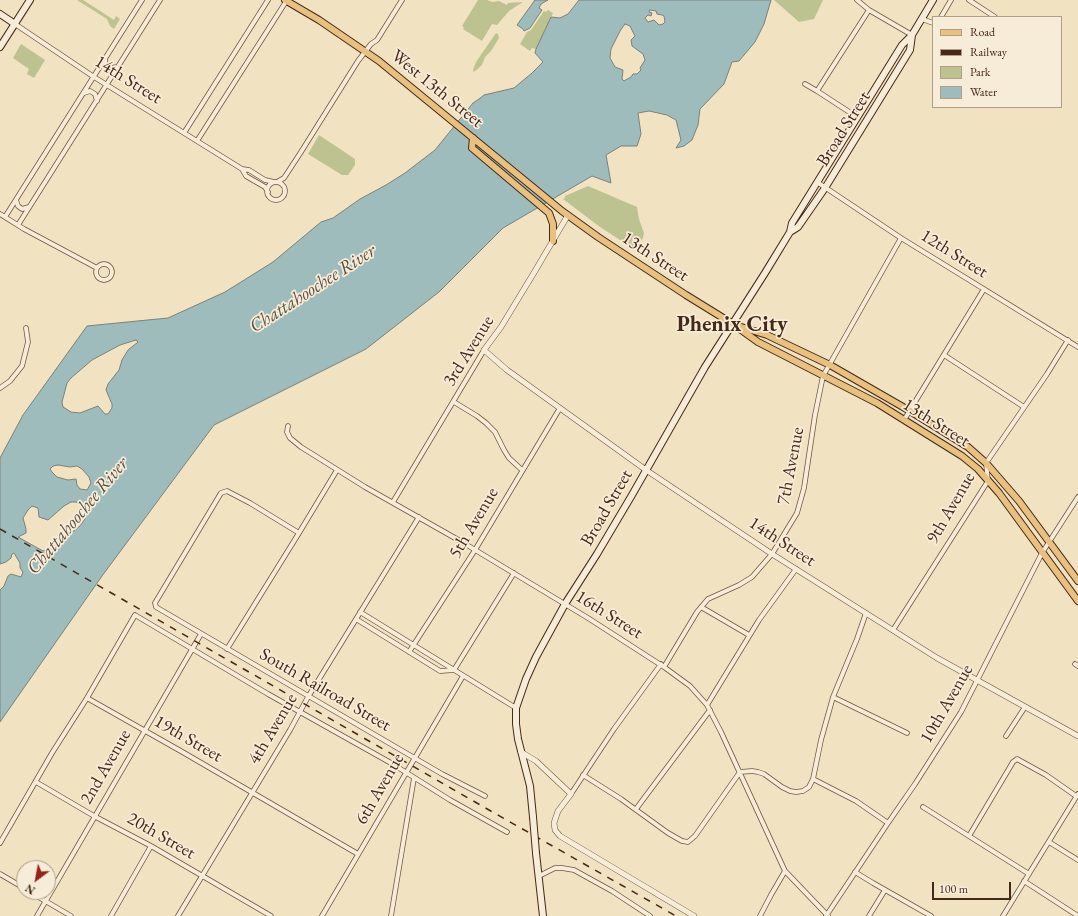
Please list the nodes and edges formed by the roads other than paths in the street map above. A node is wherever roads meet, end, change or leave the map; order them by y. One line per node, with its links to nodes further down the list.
1 (30, 0): 17 (main road)
2 (142, 0): 20 (street)
3 (160, 0): 21 (street)
4 (268, 0): 29 (street)
5 (286, 0): 30 (main road, West 13th Street); 31 (street)
6 (402, 0): 33 (street)
7 (857, 0): 11 (street)
8 (934, 0): 15 (main road, Broad Street)
9 (951, 0): 13 (street)
10 (969, 0): 14 (street)
11 (869, 10): 18 (street); 25 (street)
12 (0, 14): 17 (main road, 14th Street)
13 (942, 16)
14 (993, 16)
15 (922, 19): 16 (street); 18 (main road, Broad Street)
16 (932, 23)
17 (15, 24): 19 (main road); 22 (street, 14th Street)
18 (912, 35): 28 (main road, Broad Street); 37 (main road, Broad Street)
19 (0, 47)
20 (105, 59): 21 (street); 22 (street)
21 (119, 66): 24 (street)
22 (94, 77): 24 (street, 14th Street); 26 (street)
23 (805, 84): 25 (street)
24 (107, 85): 27 (street); 29 (street, 14th Street)
25 (817, 90): 28 (street)
26 (83, 93): 27 (street); 39 (street)
27 (96, 101): 40 (street)
28 (857, 117): 35 (main road, Broad Street)
29 (184, 133): 31 (street, 14th Street)
30 (473, 138): 41 (main road, West 13th Street); 47 (main road)
31 (197, 141): 32 (street, 14th Street)
32 (242, 169): 34 (street, 14th Street); 38 (street, 14th Street)
33 (284, 178): 34 (street); 36 (street)
34 (276, 182): 36 (street, 14th Street); 38 (street)
35 (817, 182): 37 (street, 12th Street); 45 (main road, Broad Street)
36 (284, 186): 38 (street, 14th Street)
37 (825, 188): 45 (main road, Broad Street); 46 (street, 12th Street)
38 (268, 192)
39 (16, 199): 40 (street); 43 (street)
40 (30, 207): 44 (street)
41 (565, 213): 47 (street, 3rd Avenue); 50 (main road, 13th Street)
42 (0, 214): 43 (street)
43 (5, 217): 44 (street)
44 (18, 225): 48 (street)
45 (790, 232): 50 (main road, Broad Street)
46 (901, 238): 49 (street, 12th Street); 56 (street, 7th Avenue)
47 (553, 241): 54 (street, 3rd Avenue)
48 (97, 268): 48 (street)
49 (984, 289): 52 (street, 12th Street); 55 (street)
50 (733, 324): 56 (main road, 13th Street); 57 (main road, 13th Street); 68 (main road, Broad Street)
51 (26, 328): 58 (street)
52 (1068, 340): 53 (street, 12th Street); 60 (street, 9th Avenue)
53 (1078, 347)
54 (484, 350): 59 (street, 3rd Avenue); 61 (street, 14th Street)
55 (944, 355): 60 (street); 62 (street)
56 (830, 365): 57 (street, 7th Avenue); 62 (main road, 13th Street)
57 (823, 376): 63 (main road, 13th Street); 77 (street, 7th Avenue)
58 (0, 388)
59 (454, 402): 67 (street); 71 (street, 3rd Avenue)
60 (1024, 407): 65 (street, 9th Avenue)
61 (560, 408): 67 (street, 5th Avenue); 68 (street, 14th Street)
62 (910, 411): 63 (street); 65 (main road, 13th Street)
63 (904, 420): 69 (main road, 13th Street)
64 (288, 426): 66 (street, 16th Street)
65 (986, 463): 69 (street, 9th Avenue); 74 (main road, 13th Street)
66 (337, 470): 71 (street, 16th Street); 73 (street)
67 (522, 470): 75 (street, 5th Avenue)
68 (646, 470): 77 (street, 14th Street); 82 (main road, Broad Street)
69 (988, 480): 76 (main road, 13th Street); 87 (street, 9th Avenue)
70 (1078, 497): 74 (street, 10th Avenue)
71 (393, 502): 72 (street, 16th Street)
72 (419, 517): 75 (street, 16th Street); 84 (street, 4th Avenue)
73 (299, 533): 88 (street, South Railroad Street); 92 (street)
74 (1049, 542): 76 (street, 10th Avenue); 80 (main road, 13th Street)
75 (475, 550): 79 (street, 16th Street); 90 (street, 5th Avenue)
76 (1042, 553): 81 (main road, 13th Street); 97 (street, 10th Avenue)
77 (772, 554): 78 (street, 14th Street); 83 (street, 7th Avenue)
78 (796, 569): 85 (street, 14th Street); 89 (street)
79 (514, 573): 82 (street, 16th Street); 95 (street)
80 (1078, 581)
81 (1078, 601)
82 (565, 604): 94 (street, 16th Street); 103 (main road, Broad Street)
83 (702, 607): 89 (street); 94 (street, 7th Avenue)
84 (360, 612): 86 (street, 4th Avenue); 90 (street)
85 (866, 613): 87 (street, 14th Street); 99 (street)
86 (356, 619): 93 (street); 98 (street, 4th Avenue)
87 (893, 630): 97 (street, 14th Street)
88 (201, 634): 91 (street, 2nd Avenue); 92 (street, South Railroad Street)
89 (749, 635): 101 (street)
90 (414, 645): 93 (street, 5th Avenue); 95 (street)
91 (192, 649): 100 (street); 105 (street); 106 (street, 2nd Avenue)
92 (227, 649): 98 (street, South Railroad Street)
93 (409, 652): 95 (street)
94 (663, 666): 101 (street, 16th Street); 114 (street, 7th Avenue)
95 (454, 670): 96 (street)
96 (463, 676): 103 (street); 111 (street, 6th Avenue)
97 (978, 680): 102 (street, 14th Street); 125 (street, 10th Avenue)
98 (308, 696): 105 (street, 4th Avenue); 111 (street, South Railroad Street)
99 (834, 697): 107 (street); 116 (street)
100 (87, 698): 106 (street, 19th Street); 117 (street)
101 (707, 705): 104 (street, 16th Street)
102 (1025, 707): 108 (street); 109 (street, 14th Street)
103 (516, 708): 110 (main road, Broad Street)
104 (710, 710): 113 (street, 16th Street); 123 (street)
105 (299, 712): 112 (street); 118 (street, 4th Avenue)
106 (144, 731): 118 (street, 19th Street); 124 (street, 2nd Avenue)
107 (906, 733)
108 (1006, 736)
109 (1078, 736)
110 (521, 752): 119 (street); 138 (main road, Broad Street, bridge)
111 (415, 758): 112 (street, 6th Avenue); 121 (street, South Railroad Street)
112 (406, 772): 115 (street); 131 (street, 6th Avenue)
113 (740, 772): 116 (street); 123 (street); 133 (street, 16th Street)
114 (583, 775): 119 (street); 123 (street)
115 (414, 778): 126 (street); 149 (street)
116 (813, 779): 125 (street)
117 (36, 782): 124 (street, 20th Street); 129 (street)
118 (251, 793): 131 (street, 19th Street); 137 (street, 4th Avenue)
119 (571, 794): 152 (street)
120 (1077, 795): 127 (street); 128 (street)
121 (485, 796)
122 (923, 807): 127 (street)
123 (636, 809)
124 (94, 816): 130 (street, 20th Street); 142 (street, 2nd Avenue)
125 (888, 823): 134 (street, 10th Avenue)
126 (507, 832)
127 (969, 836): 136 (street)
128 (1049, 842): 132 (street); 136 (street)
129 (0, 843)
130 (151, 846): 137 (street, 20th Street); 145 (street)
131 (358, 854): 148 (street, 6th Avenue)
132 (1078, 860)
133 (785, 871): 153 (street); 154 (street, 16th Street)
134 (855, 872): 141 (street); 154 (street, 10th Avenue)
135 (0, 874): 140 (street)
136 (1029, 874): 139 (street)
137 (202, 876): 146 (street, 4th Avenue); 147 (street, 20th Street)
138 (539, 876): 150 (main road, Broad Street); 151 (street)
139 (1024, 882): 157 (street); 158 (street)
140 (16, 883)
141 (885, 890): 155 (street); 156 (street)
142 (46, 901): 143 (street, 2nd Avenue); 144 (street)
143 (37, 916)
144 (71, 916)
145 (111, 916)
146 (178, 916)
147 (271, 916)
148 (322, 916)
149 (391, 916)
150 (544, 916)
151 (650, 916)
152 (694, 916)
153 (760, 916)
154 (827, 916)
155 (869, 916)
156 (931, 916)
157 (1003, 916)
158 (1078, 916)

